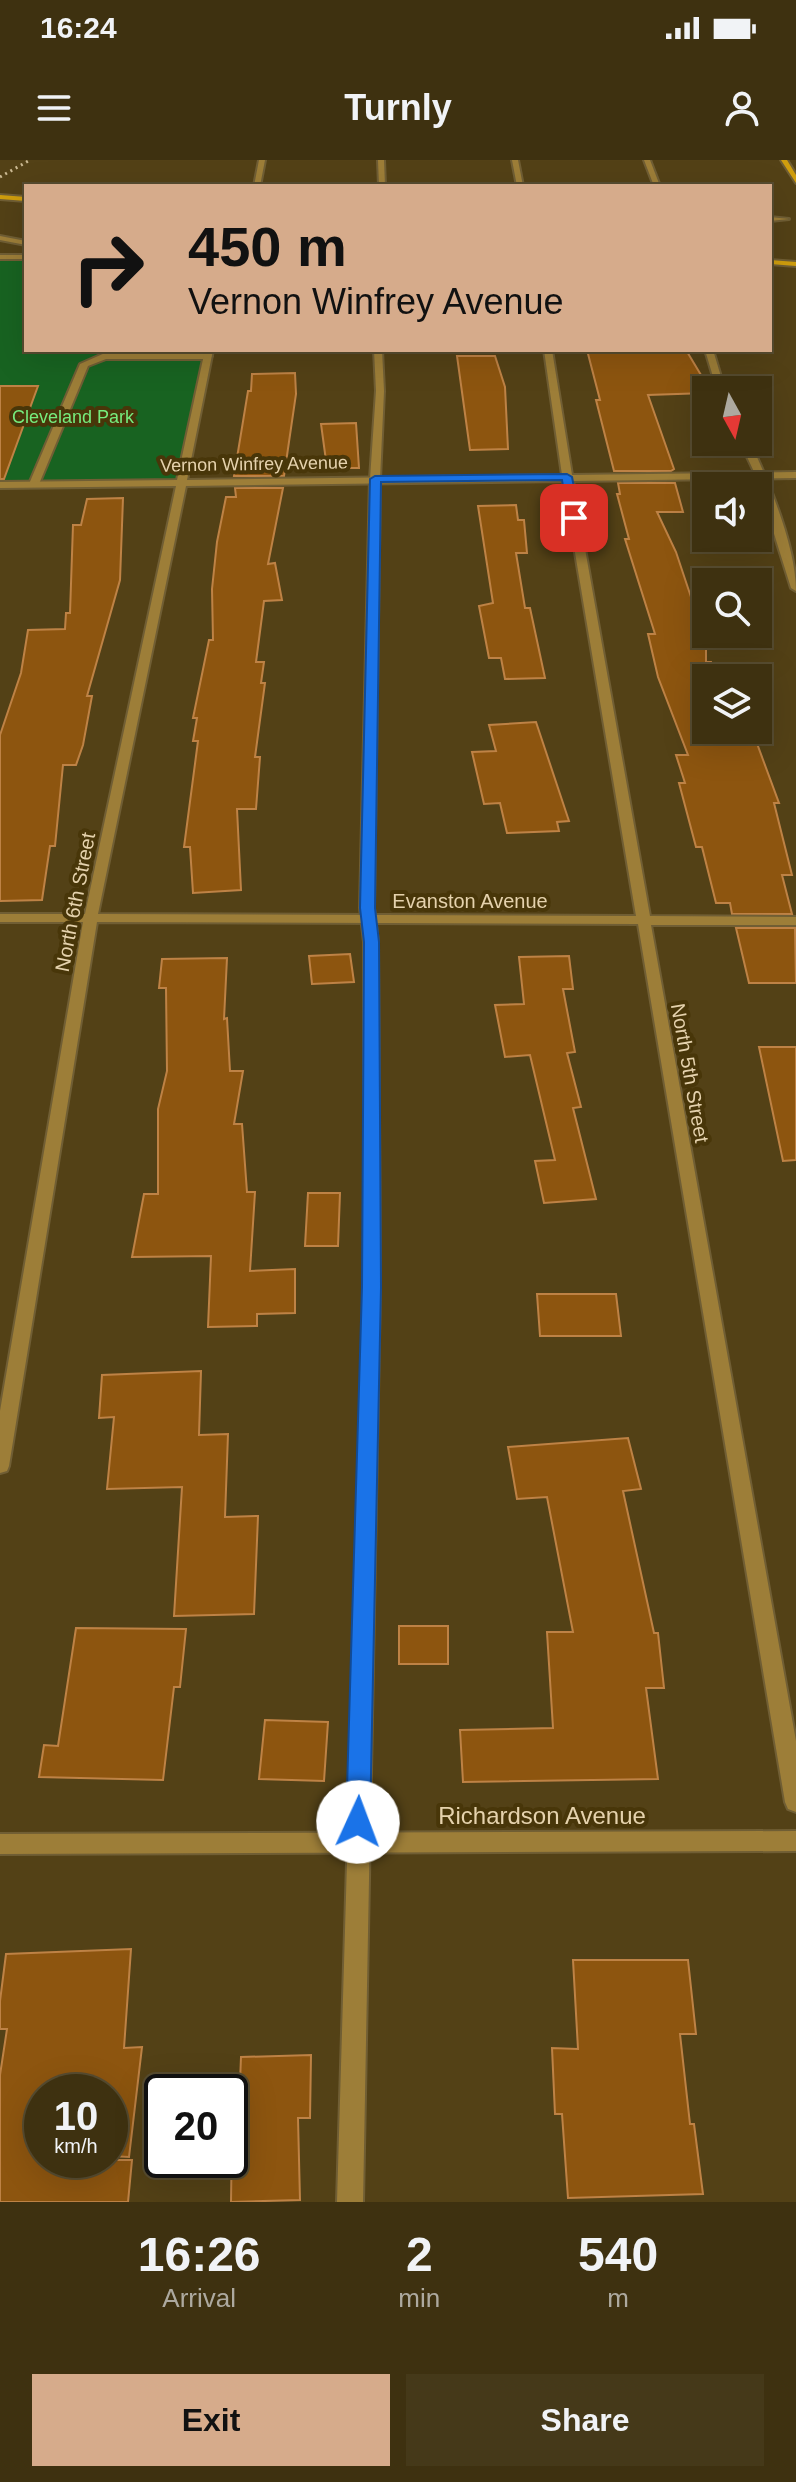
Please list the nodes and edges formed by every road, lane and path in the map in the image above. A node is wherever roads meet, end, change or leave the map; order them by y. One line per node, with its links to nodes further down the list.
1 (262, 160): 7 (street)
2 (381, 160): 8 (street)
3 (515, 160): 9 (street)
4 (647, 160): 10 (street)
5 (789, 164): 6 (street)
6 (796, 181)
7 (257, 184)
8 (382, 184)
9 (520, 184)
10 (656, 184)
11 (0, 197): 12 (street)
12 (24, 199)
13 (772, 219): 14 (street)
14 (785, 219)
15 (0, 238): 16 (street)
16 (24, 243)
17 (0, 257): 18 (street)
18 (24, 257)
19 (772, 262): 20 (street)
20 (796, 264)
21 (378, 352): 30 (street)
22 (548, 352): 29 (street, North 5th Street)
23 (710, 352): 25 (street)
24 (209, 353): 31 (street, North 6th Street); 32 (street)
25 (717, 376)
26 (796, 475): 28 (street, Vernon Winfrey Avenue)
27 (692, 476): 29 (street, Vernon Winfrey Avenue)
28 (772, 476)
29 (567, 477): 30 (street, Vernon Winfrey Avenue); 39 (street, North 5th Street)
30 (375, 479): 31 (street, Vernon Winfrey Avenue); 38 (street)
31 (181, 481): 32 (street, Vernon Winfrey Avenue); 36 (street, North 6th Street)
32 (34, 484): 33 (street, Vernon Winfrey Avenue)
33 (0, 485)
34 (772, 511): 35 (street)
35 (796, 588)
36 (91, 917): 37 (street, Evanston Avenue); 38 (street, Evanston Avenue); 41 (street, North 6th Street)
37 (0, 918)
38 (371, 921): 39 (street, Evanston Avenue); 44 (street)
39 (644, 921): 40 (street, Evanston Avenue); 42 (street, North 5th Street)
40 (796, 921)
41 (0, 1466)
42 (796, 1802)
43 (796, 1841): 44 (street, Richardson Avenue)
44 (357, 1843): 45 (street, Richardson Avenue); 46 (street)
45 (0, 1844)
46 (350, 2202)

